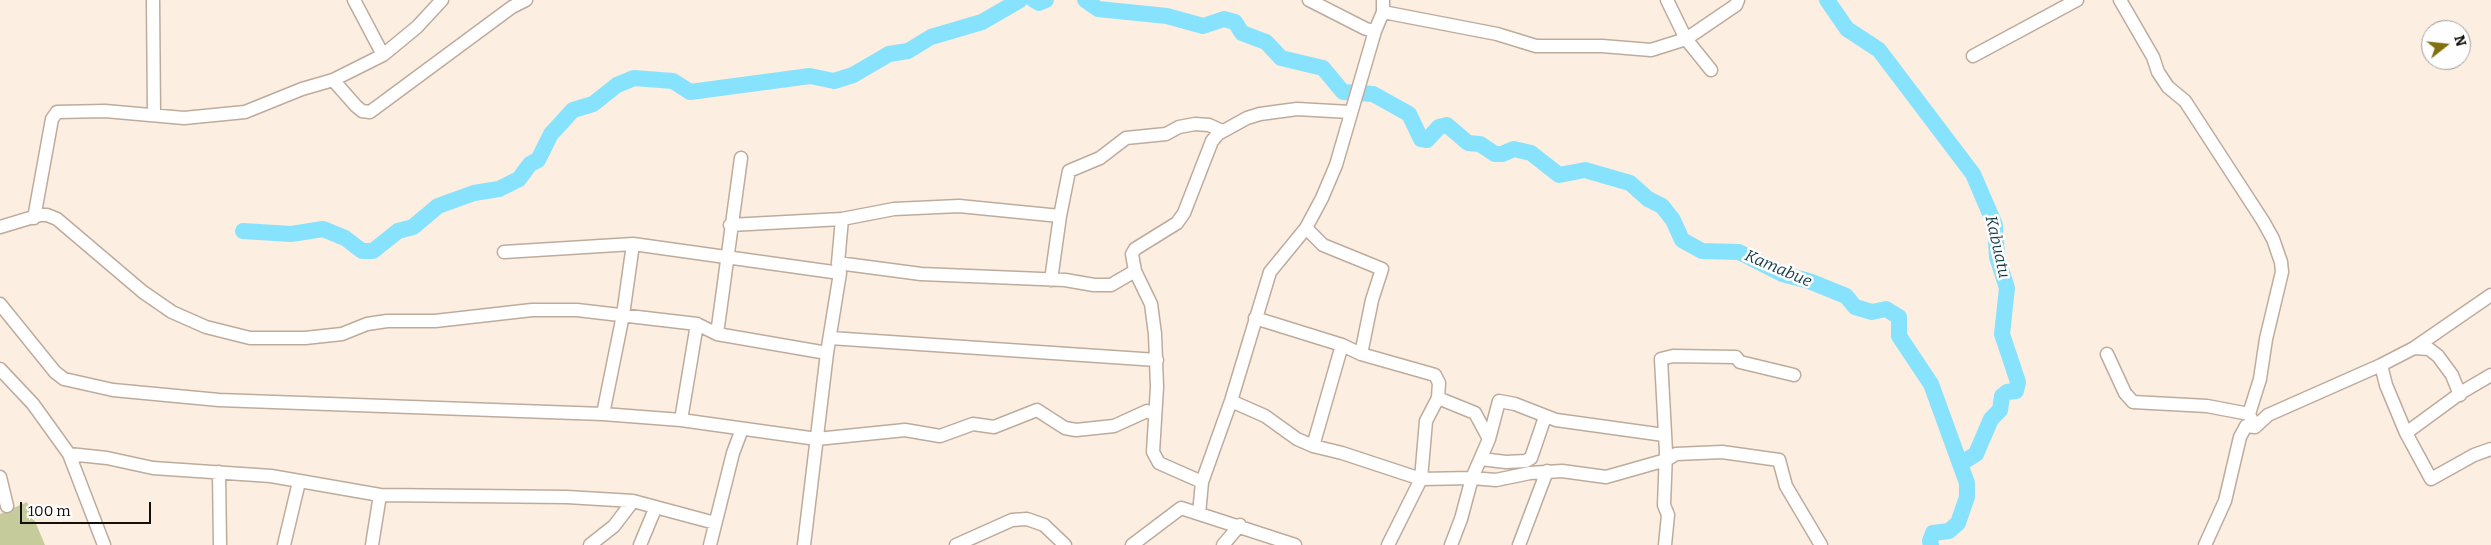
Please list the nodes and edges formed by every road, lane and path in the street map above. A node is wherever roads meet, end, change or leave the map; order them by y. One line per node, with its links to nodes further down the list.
1 (153, 0): 18 (street)
2 (354, 0): 13 (street)
3 (442, 0): 13 (street)
4 (526, 0): 16 (street)
5 (1309, 0): 11 (street)
6 (1667, 0): 12 (street)
7 (1738, 0): 12 (street)
8 (2076, 0): 14 (street)
9 (2120, 0): 54 (street)
10 (1383, 6): 11 (street); 12 (street)
11 (1375, 31): 17 (street)
12 (1686, 40): 15 (street)
13 (383, 55): 16 (street)
14 (1972, 56)
15 (1711, 70)
16 (333, 80): 18 (street)
17 (1350, 112): 19 (street); 26 (street)
18 (154, 114): 22 (street)
19 (1222, 131): 21 (street); 31 (street)
20 (741, 158): 24 (street)
21 (1060, 216): 23 (street); 32 (street)
22 (34, 218): 25 (street); 35 (street)
23 (842, 219): 24 (street); 30 (street)
24 (730, 225): 29 (street)
25 (0, 227)
26 (1306, 228): 36 (street); 43 (street)
27 (633, 244): 28 (street); 29 (street); 35 (street)
28 (504, 252)
29 (727, 256): 30 (street); 38 (street)
30 (839, 268): 32 (street); 39 (street)
31 (1136, 272): 32 (street); 45 (street)
32 (1051, 280)
33 (2491, 295): 41 (street)
34 (0, 304): 53 (street)
35 (623, 315): 37 (street); 53 (street)
36 (1255, 318): 40 (street); 52 (street)
37 (697, 324): 38 (street); 57 (street)
38 (717, 334): 42 (street)
39 (830, 338): 42 (street); 45 (street)
40 (1342, 346): 43 (street); 64 (street)
41 (2414, 348): 46 (street); 50 (street)
42 (826, 353): 62 (street)
43 (1361, 354): 51 (street)
44 (2106, 354): 54 (street)
45 (1157, 360): 55 (street)
46 (2380, 365): 58 (street); 60 (street)
47 (0, 369): 66 (street)
48 (1794, 375): 61 (street)
49 (2491, 375): 50 (street)
50 (2460, 394): 60 (street)
51 (1438, 398): 63 (street); 73 (street)
52 (1232, 401): 64 (street); 75 (street)
53 (603, 414): 57 (street)
54 (2249, 414): 58 (street)
55 (1155, 415): 62 (street); 75 (street)
56 (1545, 417): 61 (street); 63 (street); 67 (street)
57 (681, 420): 59 (street)
58 (2255, 427): 101 (street)
59 (742, 429): 62 (street); 81 (street)
60 (2406, 433): 65 (street)
61 (1664, 435): 68 (street)
62 (818, 439): 90 (street)
63 (1489, 439): 67 (street)
64 (1313, 446): 73 (street)
65 (2491, 448)
66 (69, 454): 70 (street); 83 (street)
67 (1481, 459): 72 (street)
68 (1666, 460): 69 (street); 99 (street); 100 (street)
69 (1546, 471): 72 (street); 98 (street)
70 (219, 472): 74 (street); 84 (street)
71 (0, 478): 78 (street)
72 (1472, 478): 73 (street); 97 (street)
73 (1421, 479): 96 (street)
74 (299, 482): 76 (street); 85 (street)
75 (1202, 482): 80 (street)
76 (380, 495): 77 (street); 86 (street)
77 (633, 502): 79 (street); 87 (street)
78 (6, 506)
79 (655, 508): 81 (street); 88 (street)
80 (1199, 514): 82 (street); 93 (street)
81 (715, 523): 89 (street)
82 (1240, 525): 94 (street); 95 (street)
83 (104, 545)
84 (220, 545)
85 (284, 545)
86 (372, 545)
87 (590, 545)
88 (640, 545)
89 (710, 545)
90 (804, 545)
91 (956, 545): 92 (street)
92 (1065, 545)
93 (1132, 545)
94 (1223, 545)
95 (1295, 545)
96 (1388, 545)
97 (1451, 545)
98 (1519, 545)
99 (1665, 545)
100 (1821, 545)
101 (2205, 545)

